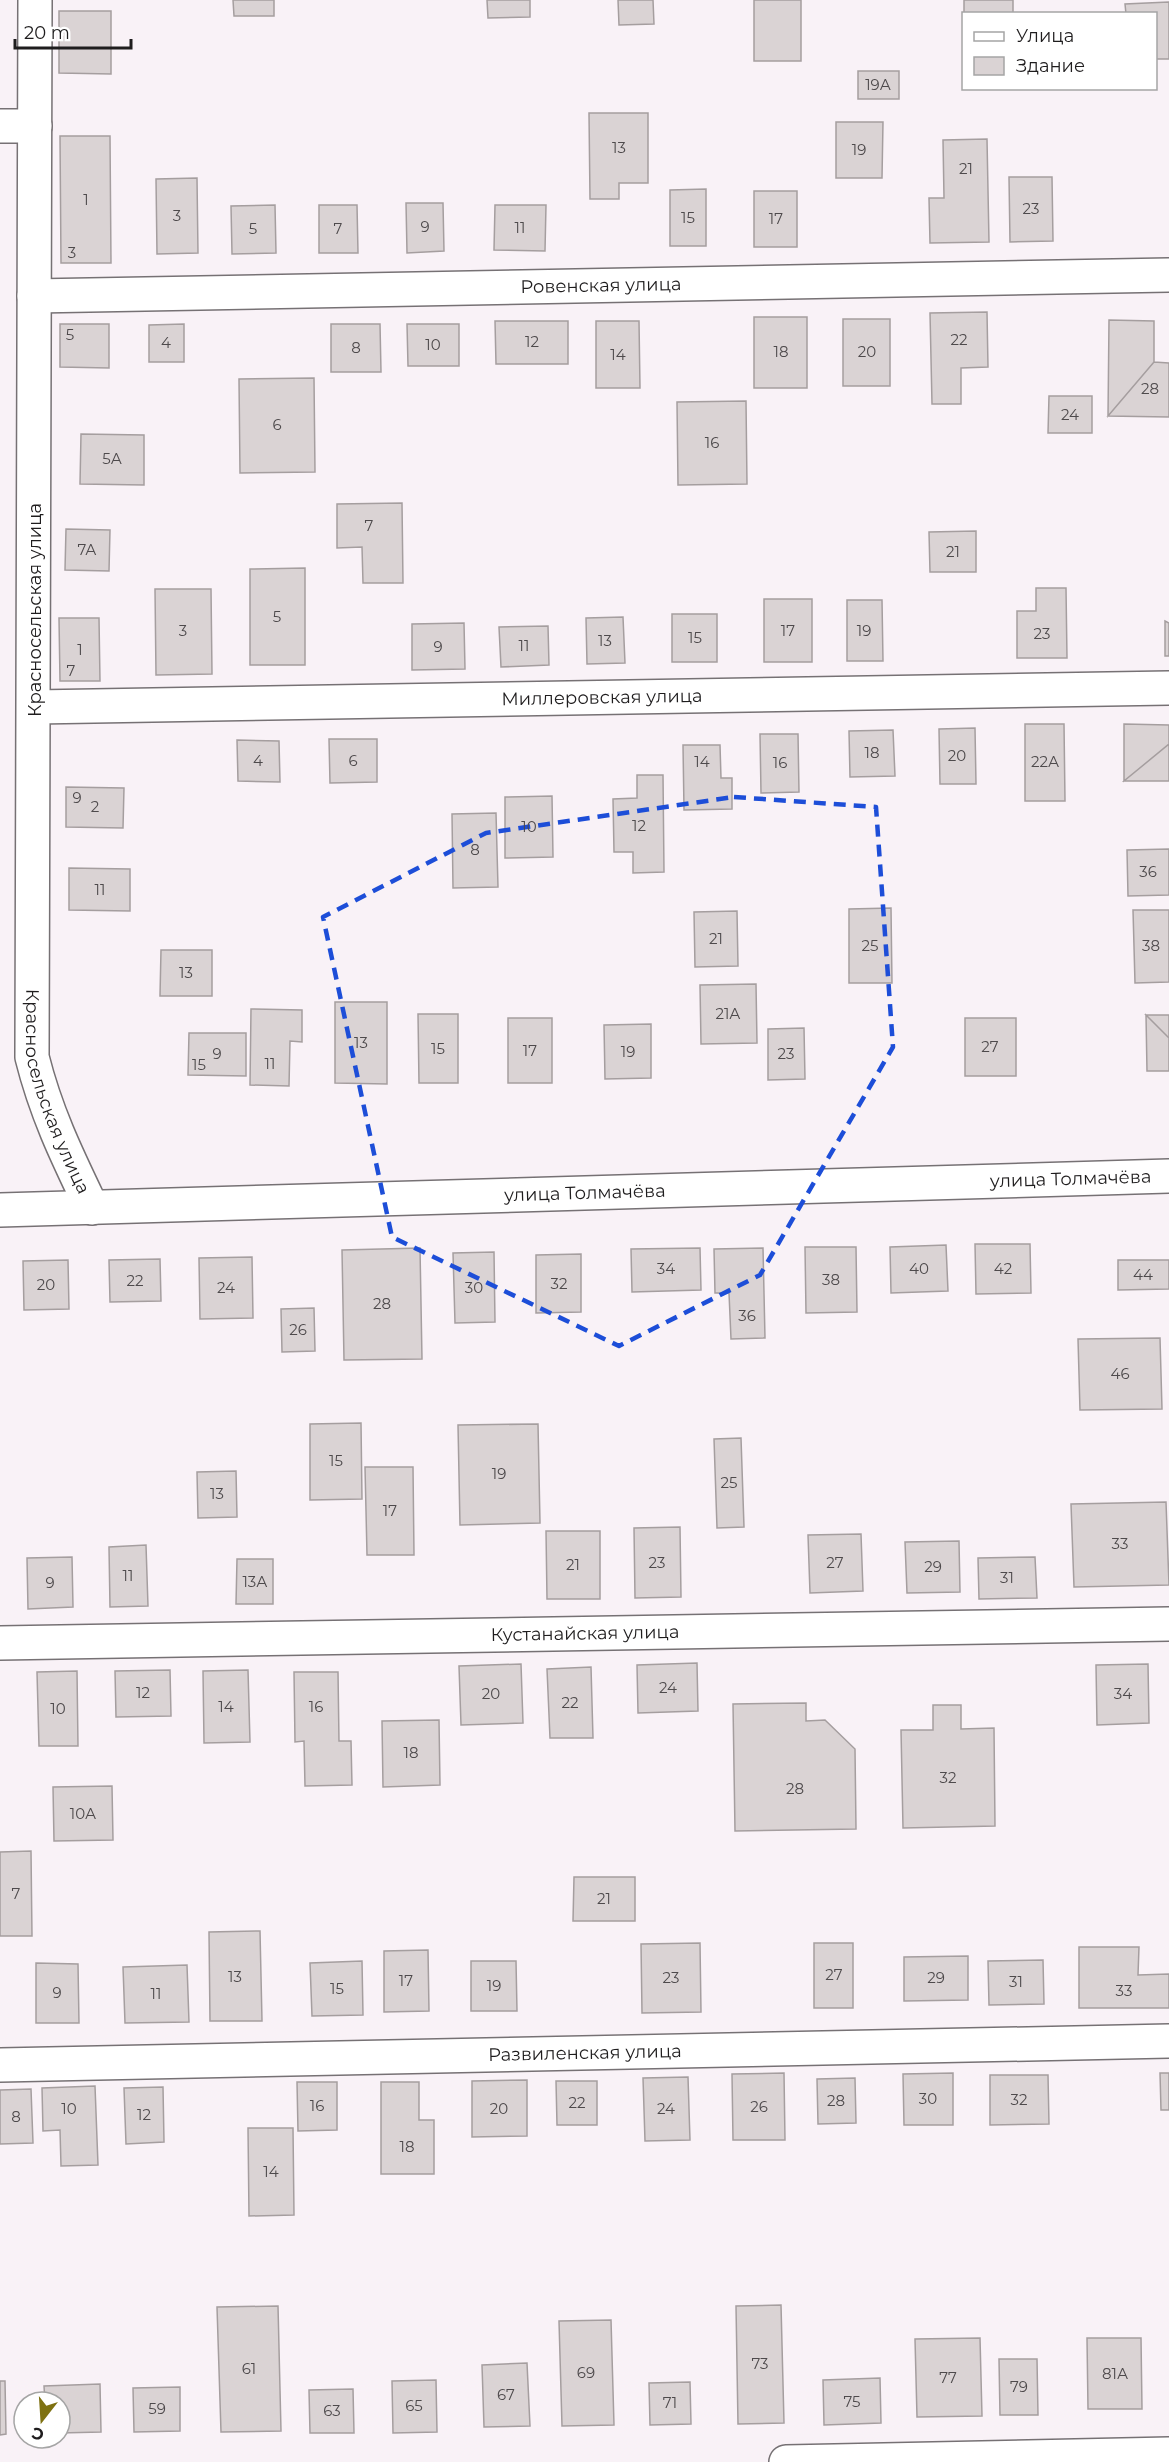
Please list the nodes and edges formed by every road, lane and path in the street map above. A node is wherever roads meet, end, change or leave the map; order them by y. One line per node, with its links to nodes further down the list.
1 (35, 0): 3 (street, Красносельская улица)
2 (0, 126): 3 (street)
3 (35, 126): 5 (street, Красносельская улица)
4 (1169, 275): 5 (street, Ровенская улица)
5 (34, 296): 7 (street, Красносельская улица)
6 (1169, 688): 7 (street, Миллеровская улица)
7 (35, 707): 9 (street, Красносельская улица)
8 (1169, 1176): 9 (street, улица Толмачёва)
9 (92, 1208): 10 (street, улица Толмачёва)
10 (0, 1210)
11 (1169, 1624): 12 (street, Кустанайская улица)
12 (0, 1643)
13 (1169, 2041): 14 (street, Развиленская улица)
14 (0, 2065)
15 (1169, 2454): 16 (street)
16 (786, 2462)

